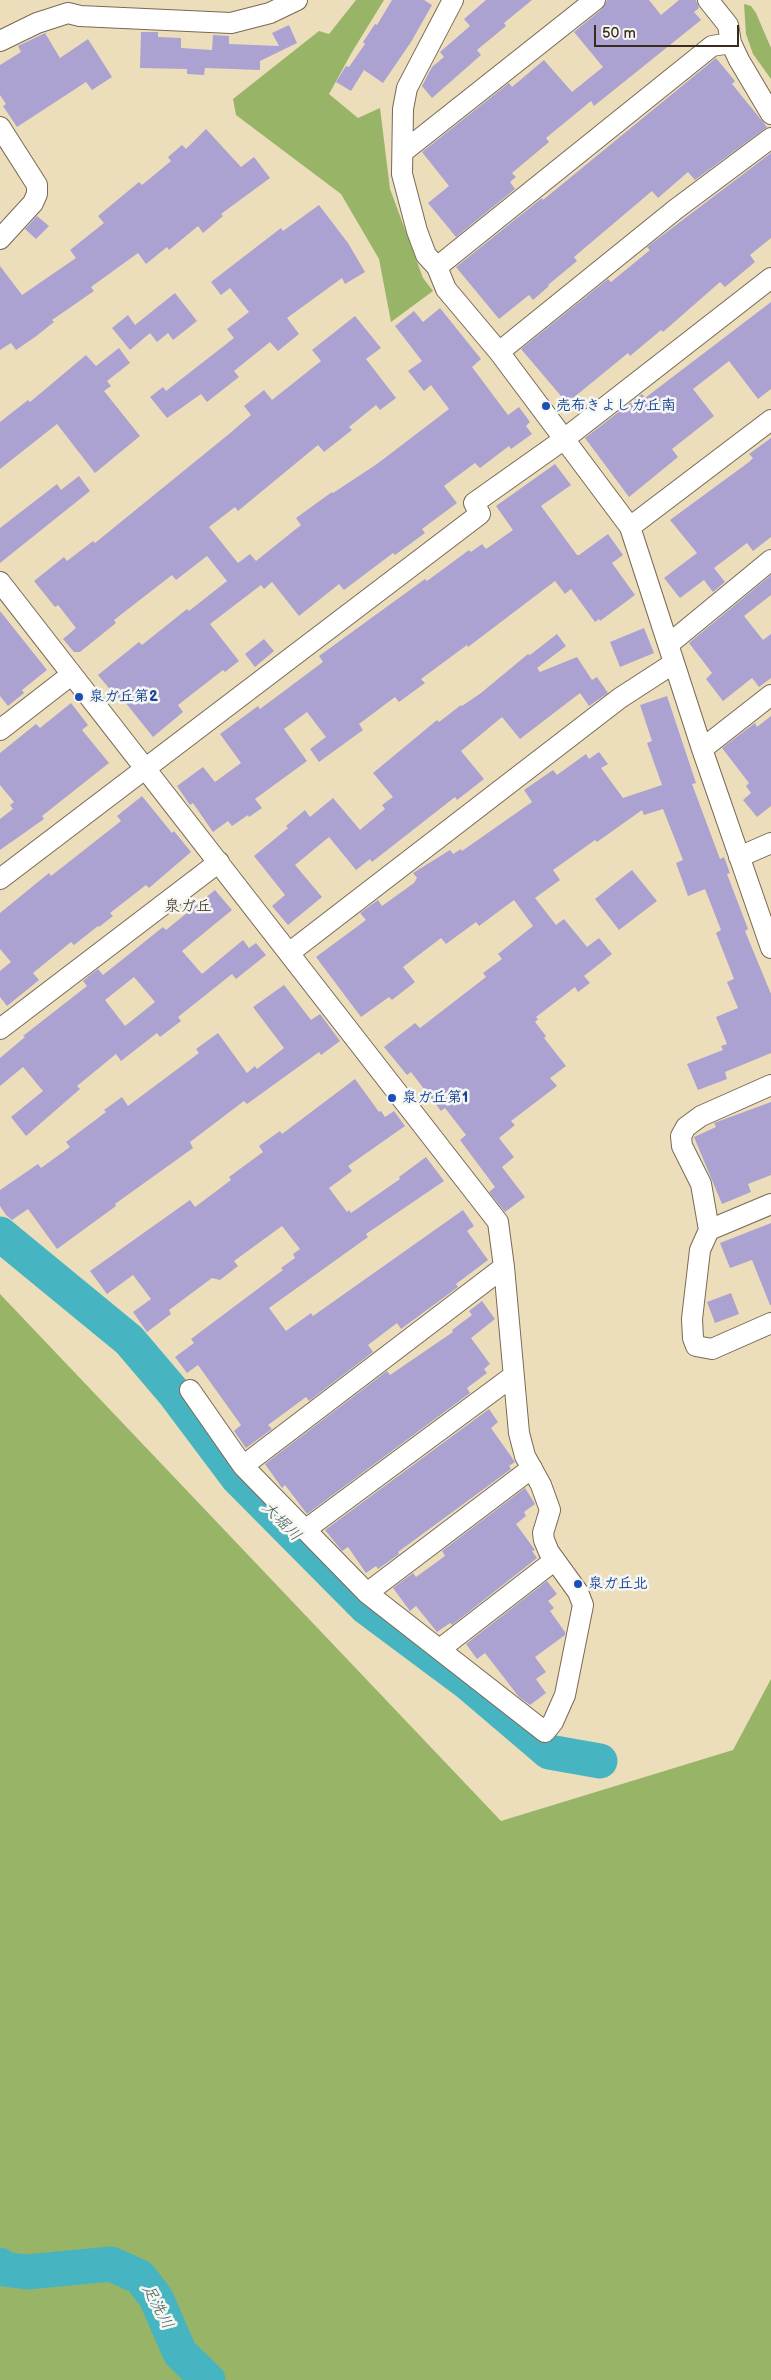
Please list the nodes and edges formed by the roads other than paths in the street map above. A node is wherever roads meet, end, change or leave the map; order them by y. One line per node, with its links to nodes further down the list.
1 (297, 0): 5 (street)
2 (453, 0): 10 (street)
3 (596, 0): 10 (street)
4 (708, 0): 6 (street)
5 (0, 41)
6 (731, 43): 7 (street); 12 (street)
7 (771, 114)
8 (0, 127): 11 (street)
9 (771, 138): 14 (street)
10 (403, 152): 12 (street)
11 (0, 239)
12 (438, 267): 14 (street)
13 (771, 278): 16 (street)
14 (498, 352): 16 (street)
15 (771, 420): 17 (street)
16 (563, 440): 17 (street); 26 (street)
17 (630, 527): 20 (street)
18 (771, 560): 20 (street)
19 (0, 582): 22 (street)
20 (669, 644): 21 (street)
21 (674, 663): 25 (street); 33 (street)
22 (71, 675): 24 (street); 26 (street)
23 (771, 694): 25 (street)
24 (0, 730)
25 (702, 749): 29 (street)
26 (146, 769): 30 (street); 31 (street)
27 (771, 834): 29 (street)
28 (771, 843): 29 (street)
29 (744, 855): 32 (street)
30 (219, 862): 33 (street); 34 (street)
31 (0, 879)
32 (771, 948)
33 (289, 954): 38 (street)
34 (0, 1029)
35 (771, 1085): 37 (street)
36 (771, 1204): 37 (street)
37 (709, 1230): 39 (street)
38 (504, 1267): 40 (street); 42 (street)
39 (771, 1323)
40 (512, 1376): 43 (street); 44 (street)
41 (190, 1390): 42 (street)
42 (243, 1466): 44 (street)
43 (532, 1468): 45 (street); 46 (street)
44 (305, 1530): 46 (street)
45 (555, 1560): 47 (street); 47 (street)
46 (367, 1594): 47 (street)
47 (440, 1649)

